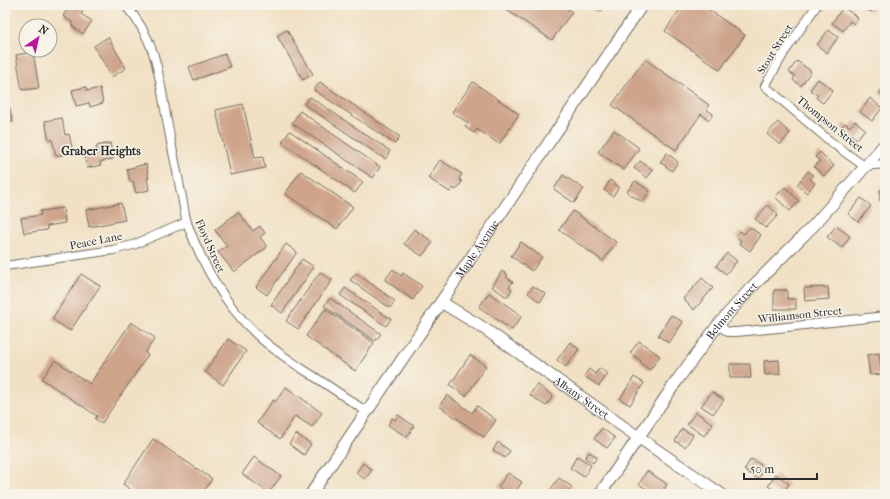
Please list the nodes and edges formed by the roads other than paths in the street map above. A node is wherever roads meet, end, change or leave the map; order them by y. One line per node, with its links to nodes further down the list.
1 (125, 5): 8 (street, Floyd Street)
2 (642, 5): 10 (street, Maple Avenue)
3 (817, 5): 4 (street, Stout Street)
4 (765, 86): 7 (street, Thompson Street)
5 (885, 144): 7 (street, Belmont Street)
6 (885, 164): 7 (street, Thompson Street)
7 (864, 166): 12 (street, Belmont Street)
8 (187, 222): 9 (street, Peace Lane); 13 (street, Floyd Street)
9 (5, 266)
10 (441, 302): 13 (street, Maple Avenue); 14 (street, Albany Street)
11 (885, 316): 12 (street, Williamson Street)
12 (718, 325): 14 (street, Belmont Street)
13 (367, 412): 15 (street, Maple Avenue)
14 (638, 438): 16 (street, Belmont Street); 17 (street, Albany Street)
15 (312, 494)
16 (600, 494)
17 (721, 494)

